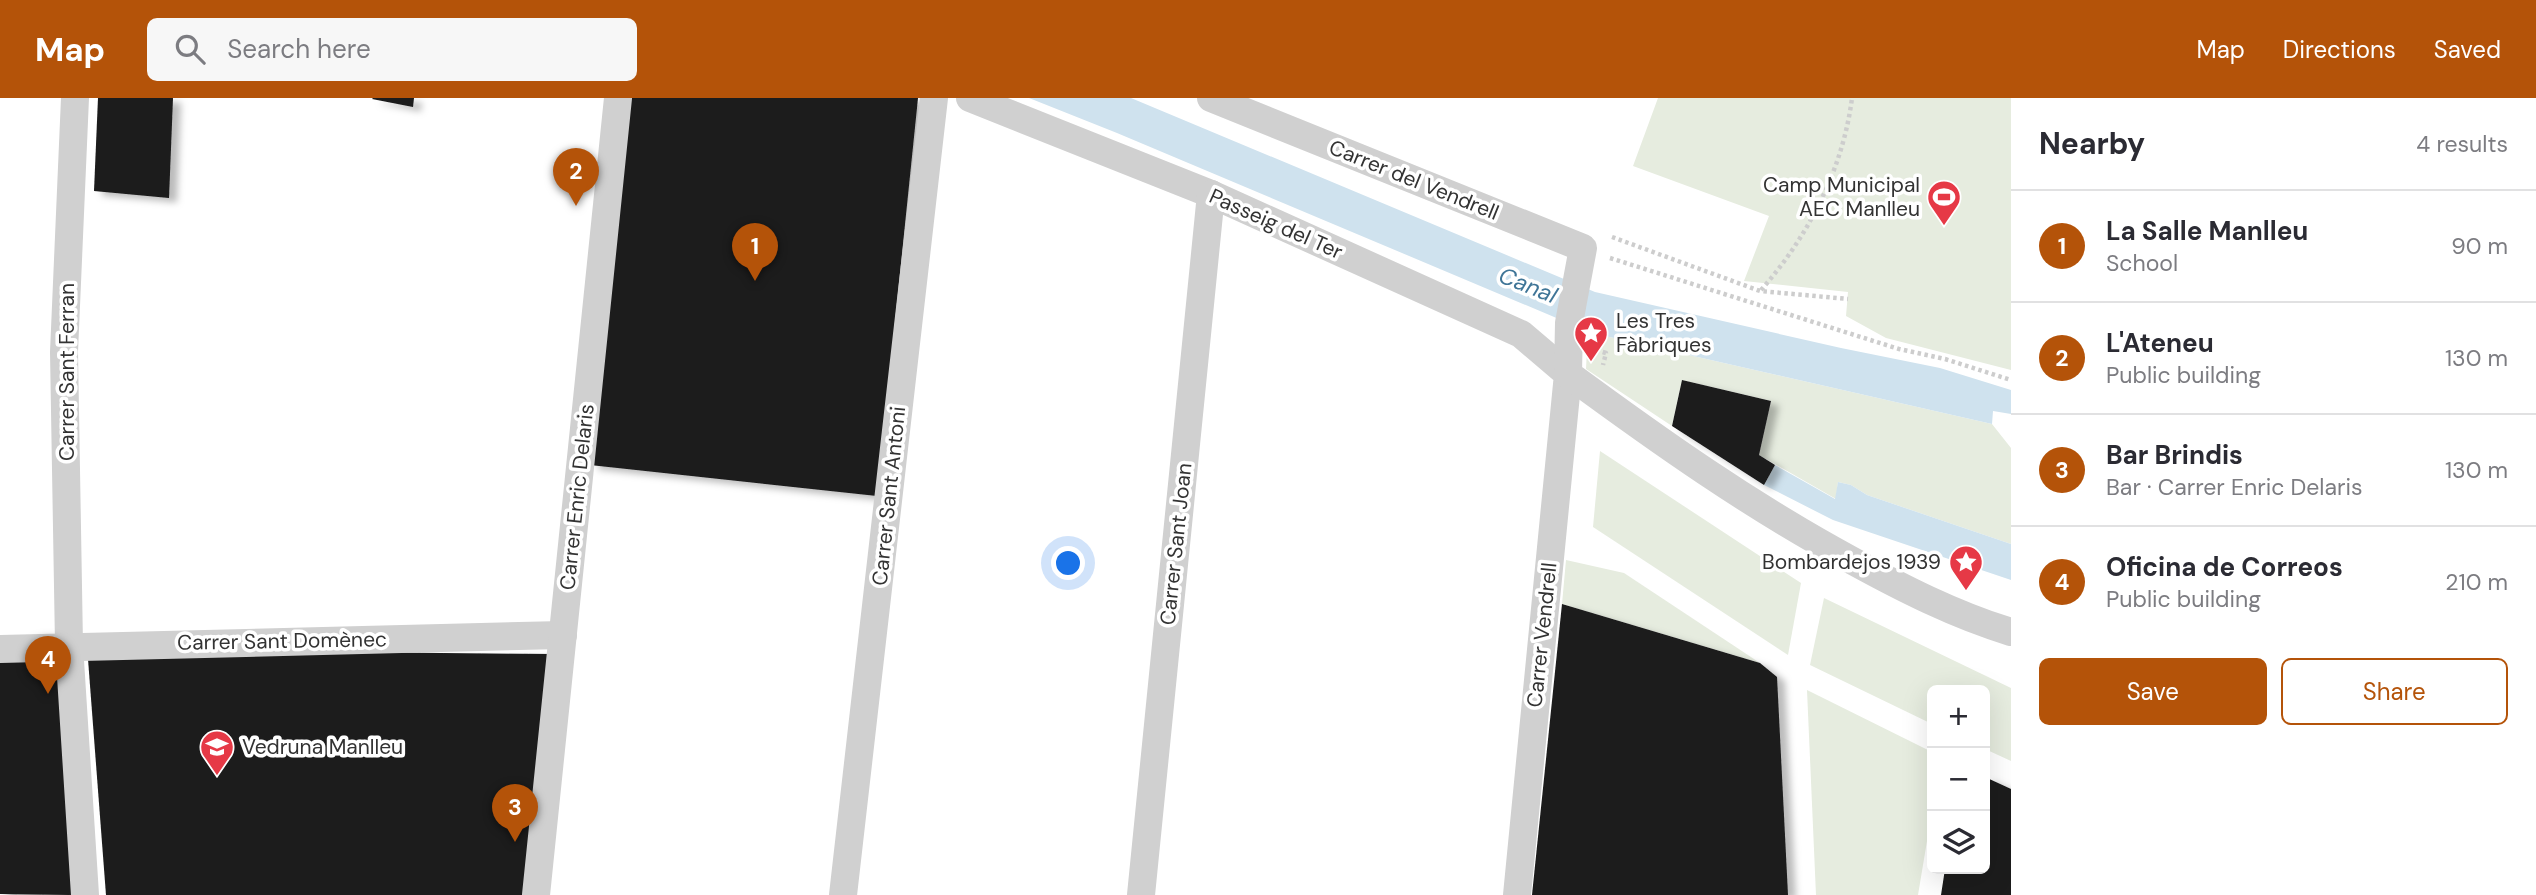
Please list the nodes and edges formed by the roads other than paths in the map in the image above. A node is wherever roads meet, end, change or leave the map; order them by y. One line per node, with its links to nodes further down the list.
1 (75, 98): 10 (street, Carrer Sant Ferran)
2 (618, 98): 9 (street, Carrer Enric Delaris)
3 (934, 98): 14 (street, Carrer Sant Antoni)
4 (970, 98): 6 (street, Passeig del Ter)
5 (1211, 98): 7 (street, Carrer del Vendrell)
6 (1211, 194): 7 (street, Passeig del Ter); 15 (street, Carrer Sant Joan)
7 (1568, 374): 8 (street, Passeig del Ter); 16 (street, Carrer Vendrell)
8 (2011, 632)
9 (563, 635): 10 (street, Carrer Sant Domènec); 13 (street, Carrer Enric Delaris)
10 (69, 645): 11 (street, Carrer Sant Domènec); 12 (street, Carrer Sant Ferran)
11 (0, 649)
12 (85, 895)
13 (536, 895)
14 (843, 895)
15 (1141, 895)
16 (1517, 895)

